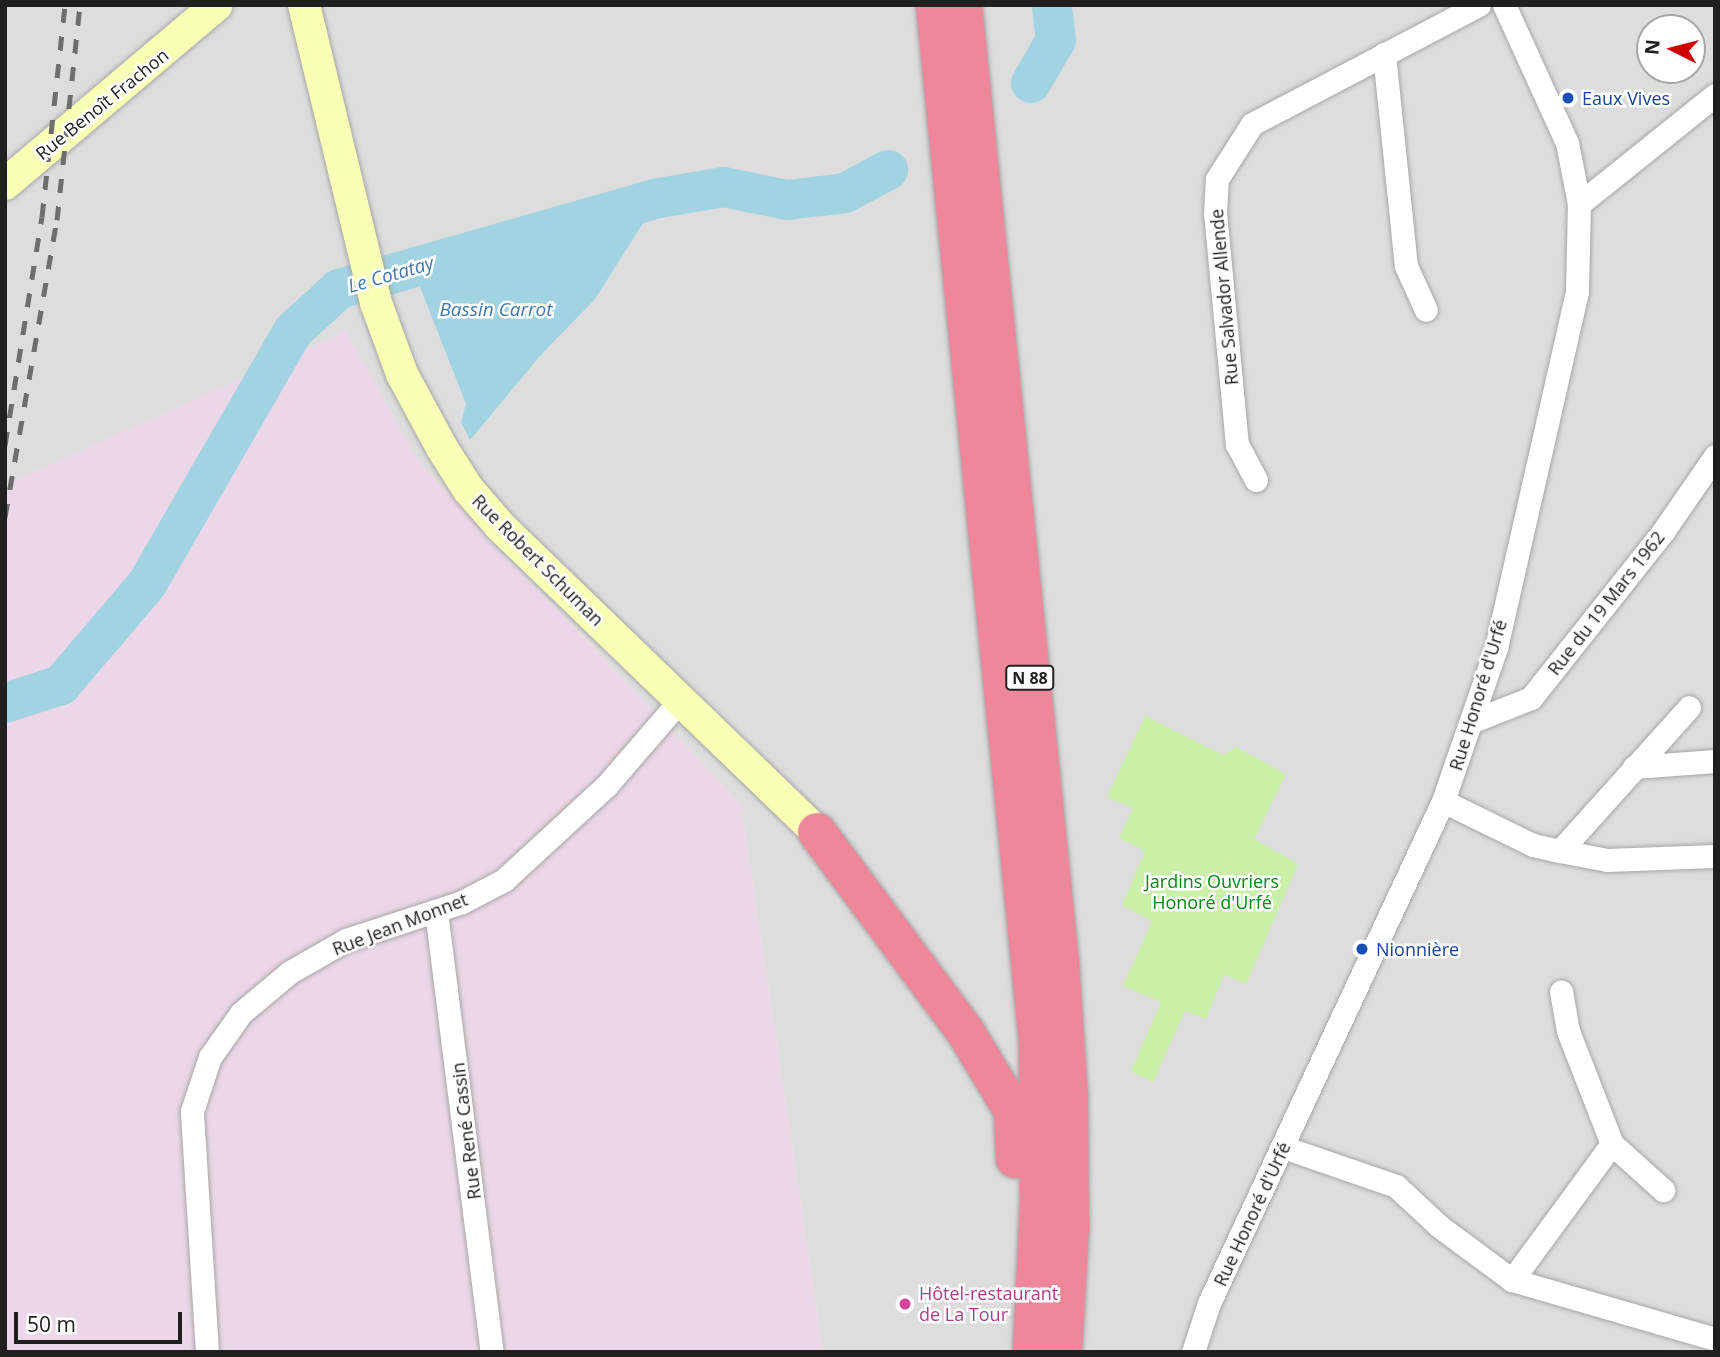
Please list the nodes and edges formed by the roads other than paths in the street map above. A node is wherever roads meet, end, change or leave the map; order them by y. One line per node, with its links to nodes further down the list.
1 (935, 5): 34 (highway, N 88)
2 (963, 5): 35 (highway, N 88)
3 (1479, 5): 7 (street, Rue Salvador Allende)
4 (1504, 5): 10 (street, Rue Honoré d'Urfé)
5 (301, 10): 14 (main road, Rue Robert Schuman)
6 (207, 11): 9 (main road, Rue Benoît Frachon)
7 (1384, 54): 11 (street); 13 (street, Rue Salvador Allende)
8 (1715, 95): 10 (street)
9 (13, 175)
10 (1579, 205): 16 (street, Rue Honoré d'Urfé)
11 (1426, 310)
12 (1712, 465): 16 (street, Rue du 19 Mars 1962)
13 (1256, 481)
14 (682, 698): 20 (main road, Rue Robert Schuman); 23 (street, Rue Jean Monnet)
15 (1689, 707): 18 (street)
16 (1473, 721): 19 (street, Rue Honoré d'Urfé)
17 (1715, 761): 18 (street)
18 (1634, 767): 21 (street)
19 (1443, 801): 21 (street); 26 (street, Rue Honoré d'Urfé)
20 (817, 832): 33 (highway)
21 (1560, 851): 22 (street)
22 (1715, 856)
23 (436, 911): 31 (street, Rue Jean Monnet); 32 (street, Rue René Cassin)
24 (1561, 992): 25 (street)
25 (1612, 1144): 27 (street); 28 (street)
26 (1283, 1147): 28 (street); 30 (street, Rue Honoré d'Urfé)
27 (1664, 1190)
28 (1512, 1280): 29 (street)
29 (1715, 1339)
30 (1199, 1348)
31 (207, 1352)
32 (492, 1352)
33 (1021, 1352)
34 (1032, 1352)
35 (1063, 1352)

